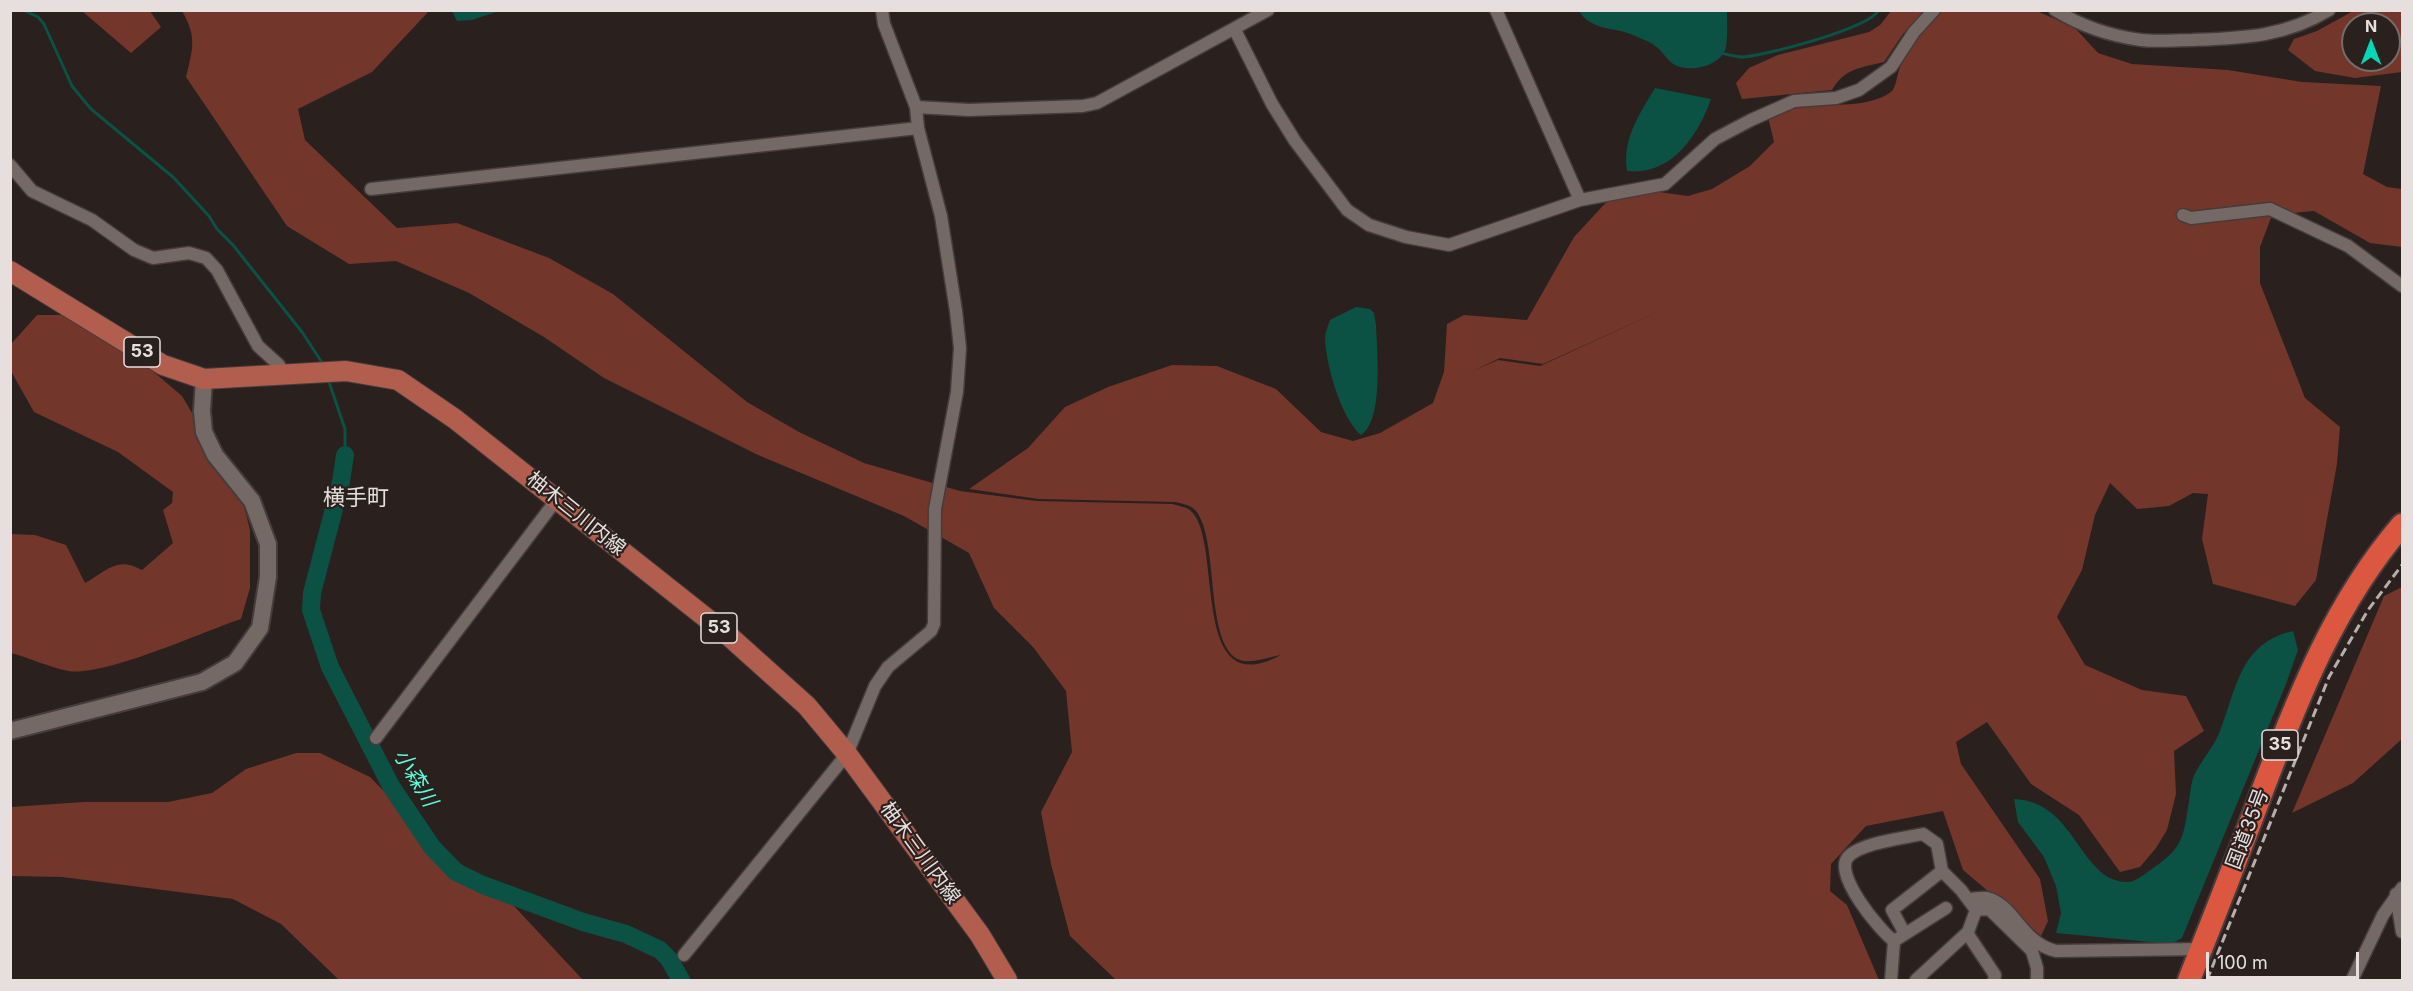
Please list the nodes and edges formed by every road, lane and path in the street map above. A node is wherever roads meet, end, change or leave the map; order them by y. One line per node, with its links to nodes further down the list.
1 (882, 10): 8 (street)
2 (1268, 10): 7 (street)
3 (1496, 10): 12 (street)
4 (1934, 10): 12 (street)
5 (2055, 10): 6 (street)
6 (2329, 10)
7 (1235, 30): 8 (street); 12 (street)
8 (916, 107): 9 (street)
9 (918, 128): 11 (street); 22 (street)
10 (10, 165): 16 (street)
11 (371, 189)
12 (1580, 200)
13 (2182, 215): 15 (street)
14 (10, 271): 17 (main road, 柚木三川内線 / 53)
15 (2403, 286)
16 (287, 376): 17 (main road, 柚木三川内線 / 53); 18 (main road, 柚木三川内線 / 53)
17 (204, 379): 20 (street)
18 (557, 499): 21 (street); 22 (main road, 柚木三川内線 / 53)
19 (2403, 525): 32 (highway, 国道35号 / 35)
20 (10, 731)
21 (376, 738)
22 (847, 754): 33 (street); 34 (main road, 柚木三川内線 / 53)
23 (1942, 871): 25 (street); 30 (street); 31 (street)
24 (2399, 891): 28 (street); 40 (street)
25 (1968, 899): 27 (street); 32 (street)
26 (1946, 908): 30 (street)
27 (1976, 910): 29 (street); 38 (street)
28 (2403, 932)
29 (1967, 933): 36 (street); 37 (street)
30 (1905, 934): 31 (street)
31 (1894, 941): 35 (street)
32 (2201, 950): 39 (highway, 国道35号 / 35)
33 (684, 955)
34 (1002, 978)
35 (1892, 981)
36 (1916, 981)
37 (1994, 981)
38 (2037, 981)
39 (2189, 981)
40 (2352, 981)

